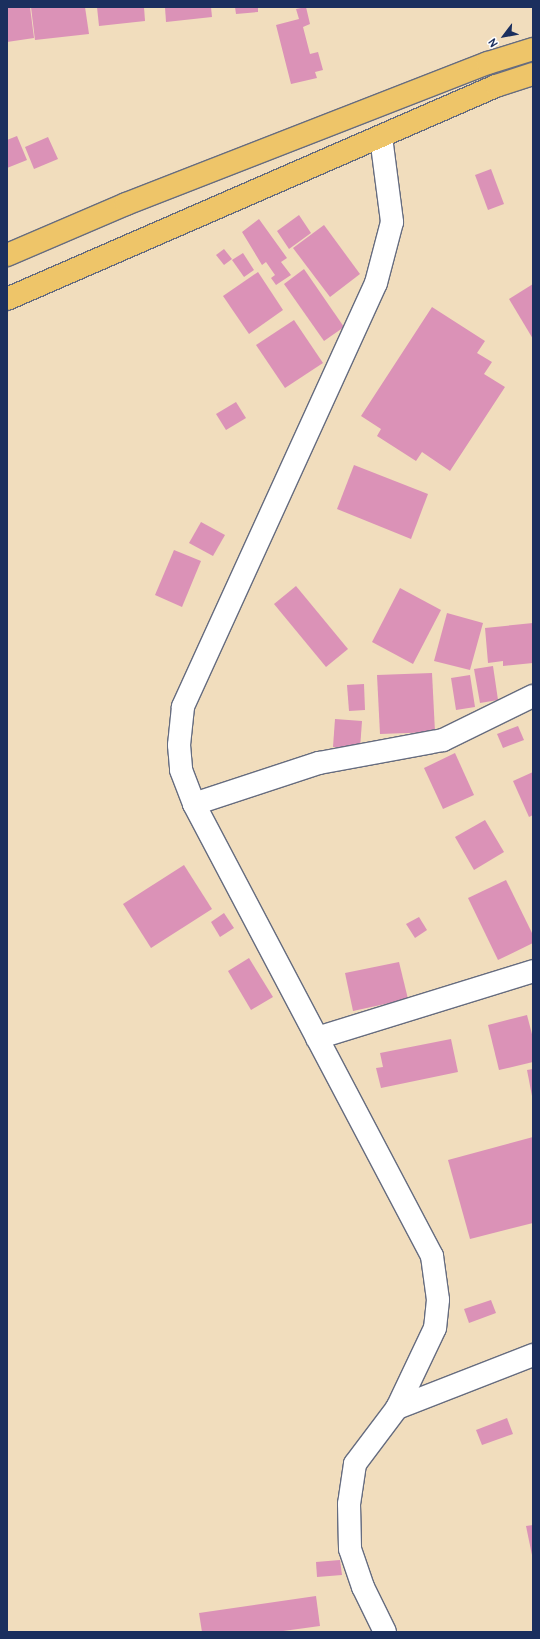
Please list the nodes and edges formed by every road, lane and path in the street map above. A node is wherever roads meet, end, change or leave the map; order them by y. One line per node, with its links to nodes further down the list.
1 (533, 49): 4 (main road)
2 (533, 74): 3 (main road)
3 (381, 137): 5 (main road); 7 (street)
4 (7, 255)
5 (7, 299)
6 (533, 696): 7 (street)
7 (194, 804): 9 (street)
8 (533, 971): 9 (street)
9 (317, 1038): 11 (street)
10 (533, 1355): 11 (street)
11 (397, 1408): 12 (street)
12 (385, 1632)

